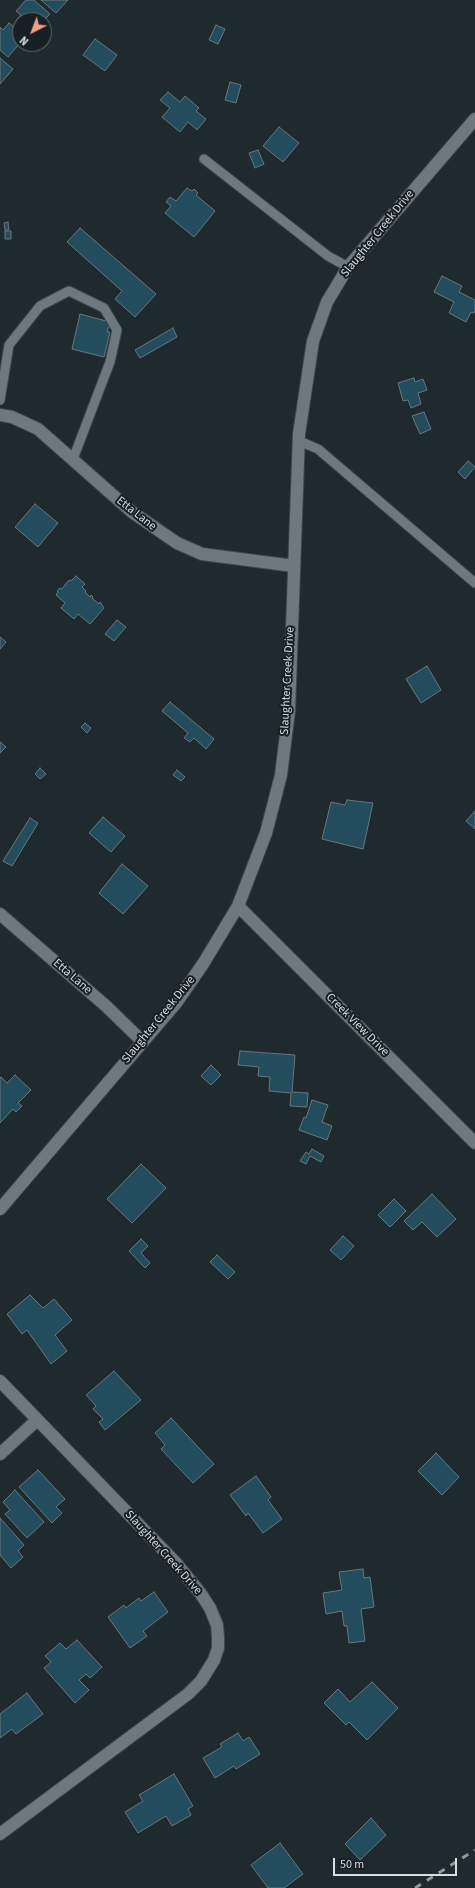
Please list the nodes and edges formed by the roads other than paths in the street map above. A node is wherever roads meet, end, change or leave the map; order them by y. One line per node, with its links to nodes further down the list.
1 (475, 119): 3 (street, Slaughter Creek Drive)
2 (204, 159): 3 (lane)
3 (348, 267): 6 (street, Slaughter Creek Drive)
4 (0, 400): 7 (lane)
5 (0, 415): 7 (street, Etta Lane)
6 (299, 441): 8 (street, Slaughter Creek Drive); 9 (lane)
7 (73, 459): 8 (street, Etta Lane)
8 (294, 566): 10 (street, Slaughter Creek Drive)
9 (475, 583)
10 (238, 906): 12 (street, Slaughter Creek Drive); 13 (street, Creek View Drive)
11 (0, 914): 12 (street, Etta Lane)
12 (143, 1042): 14 (street, Slaughter Creek Drive)
13 (475, 1143)
14 (0, 1209)
15 (0, 1381): 16 (street, Slaughter Creek Drive)
16 (37, 1420): 17 (street); 18 (street, Slaughter Creek Drive)
17 (0, 1454)
18 (0, 1834)

